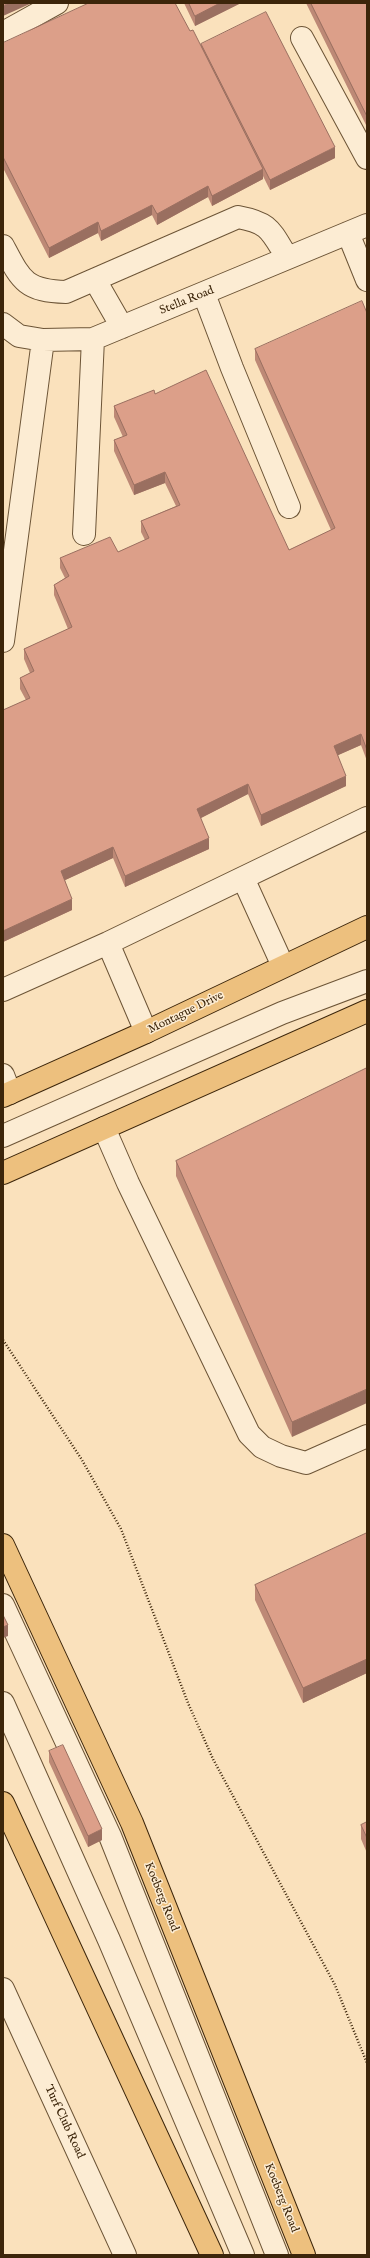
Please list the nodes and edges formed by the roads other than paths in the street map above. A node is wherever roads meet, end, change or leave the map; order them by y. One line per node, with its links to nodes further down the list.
1 (57, 3): 2 (street)
2 (3, 33)
3 (302, 38): 4 (street)
4 (367, 158)
5 (357, 229): 7 (street, Stella Road); 9 (street)
6 (3, 246): 8 (street)
7 (287, 257): 8 (street); 10 (street, Stella Road)
8 (95, 280): 12 (street)
9 (367, 280)
10 (204, 294): 12 (street, Stella Road); 15 (street)
11 (3, 324): 14 (street, Stella Road)
12 (122, 327): 13 (street, Stella Road)
13 (92, 339): 14 (street, Stella Road); 16 (street)
14 (43, 340): 17 (street)
15 (289, 507)
16 (84, 534)
17 (3, 641)
18 (367, 818): 19 (street)
19 (243, 878): 21 (street); 22 (street)
20 (367, 927): 22 (main road, Montague Drive)
21 (108, 943): 24 (street); 26 (street)
22 (283, 966): 26 (main road, Montague Drive)
23 (367, 981): 29 (street)
24 (3, 990)
25 (367, 1012): 28 (main road)
26 (146, 1032): 27 (main road, Montague Drive)
27 (5, 1088)
28 (104, 1128): 30 (main road); 31 (street)
29 (3, 1136)
30 (3, 1173)
31 (367, 1436)
32 (3, 1545): 41 (main road, Koeberg Road)
33 (3, 1605): 40 (street)
34 (3, 1704): 39 (street)
35 (3, 1803): 38 (main road)
36 (3, 1989): 37 (street, Turf Club Road)
37 (125, 2255)
38 (212, 2255)
39 (243, 2255)
40 (277, 2255)
41 (304, 2255)

